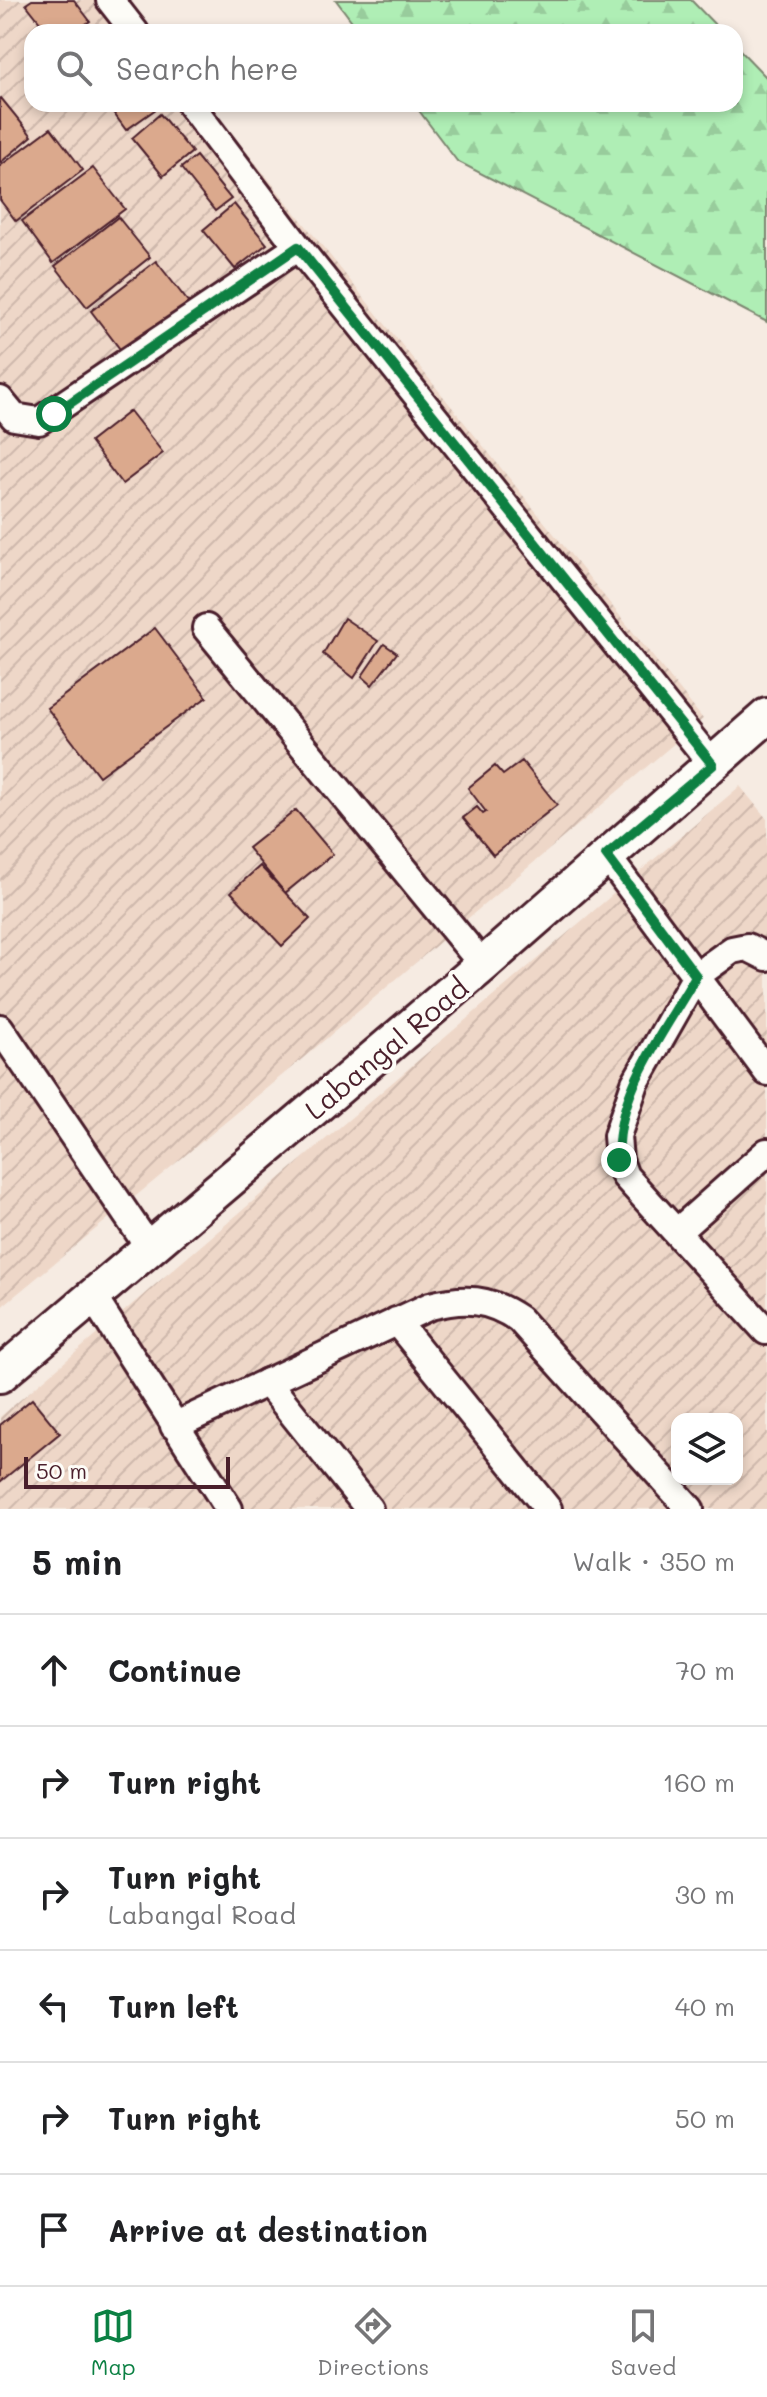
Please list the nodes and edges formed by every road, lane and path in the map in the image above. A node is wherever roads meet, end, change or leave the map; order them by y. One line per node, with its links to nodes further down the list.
1 (110, 0): 2 (lane)
2 (129, 24)
3 (196, 112): 4 (lane)
4 (298, 247): 5 (lane); 8 (lane)
5 (0, 400)
6 (206, 628): 11 (lane)
7 (767, 716): 8 (main road, Labangal Road)
8 (713, 765): 9 (main road, Labangal Road)
9 (606, 855): 11 (main road, Labangal Road); 12 (lane)
10 (767, 957): 12 (lane)
11 (483, 965): 17 (main road, Labangal Road)
12 (696, 976): 14 (lane); 16 (lane)
13 (0, 1028): 17 (lane)
14 (767, 1072)
15 (767, 1152): 16 (lane)
16 (677, 1232): 20 (lane)
17 (150, 1249): 18 (main road, Labangal Road)
18 (93, 1297): 21 (main road, Labangal Road); 23 (lane)
19 (396, 1321): 22 (lane); 26 (lane); 27 (lane)
20 (766, 1331)
21 (0, 1374)
22 (267, 1382): 23 (lane); 25 (lane)
23 (174, 1426): 24 (lane)
24 (229, 1509)
25 (369, 1509)
26 (548, 1509)
27 (690, 1509)

